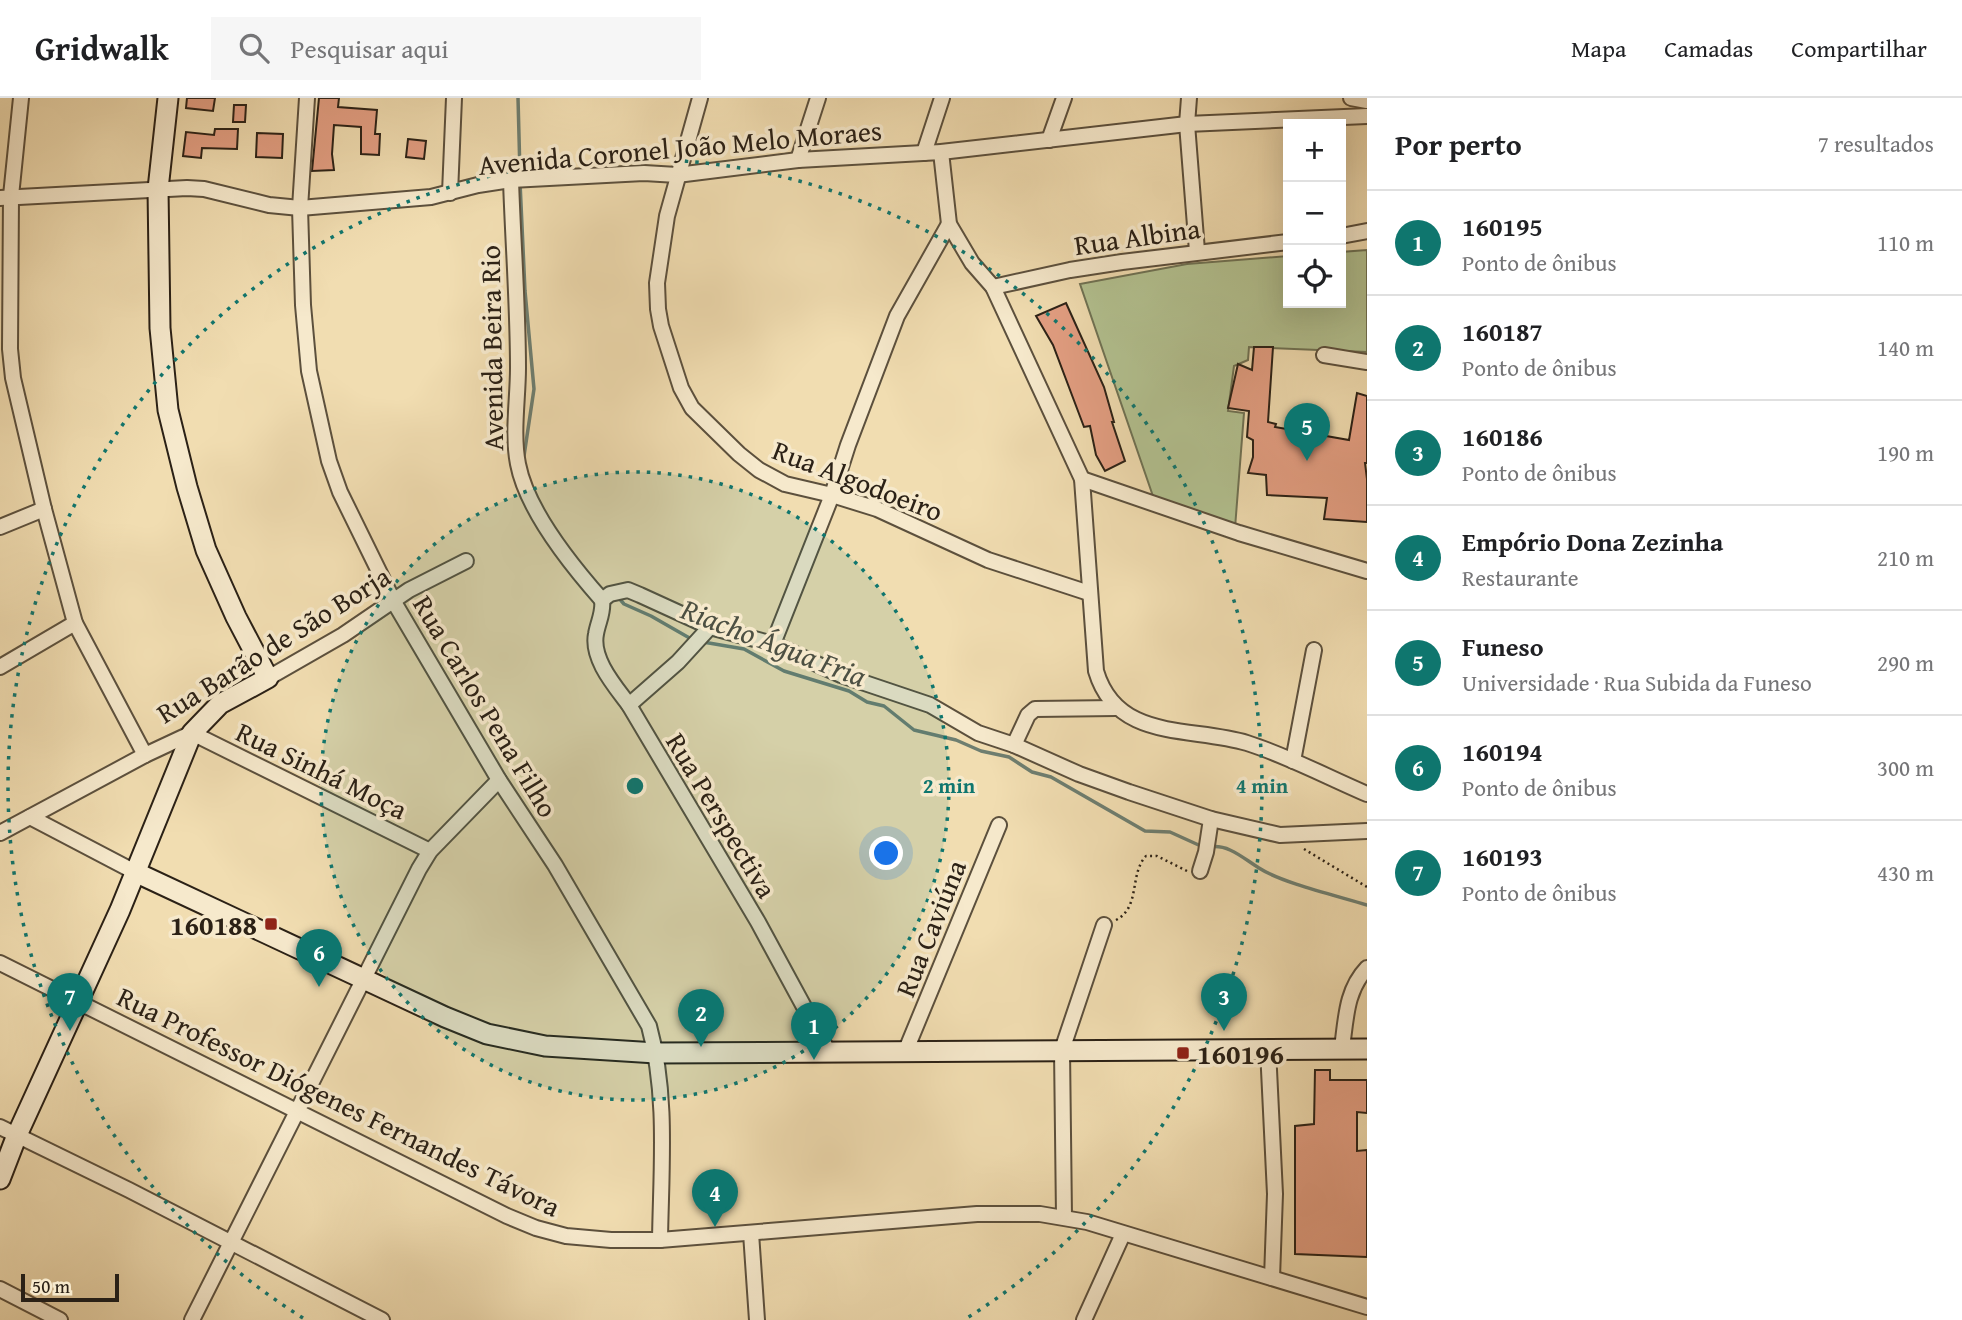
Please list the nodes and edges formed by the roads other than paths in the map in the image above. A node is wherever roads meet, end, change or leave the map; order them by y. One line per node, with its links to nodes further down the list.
1 (21, 98): 22 (street)
2 (168, 98): 20 (street)
3 (307, 98): 23 (street, Rua Carlos Pena Filho)
4 (454, 98): 21 (street)
5 (700, 98): 18 (street, Rua Algodoeiro)
6 (818, 98): 17 (street)
7 (942, 98): 16 (street)
8 (1064, 98): 14 (street)
9 (1189, 98): 13 (street)
10 (1351, 98): 11 (street)
11 (1367, 101)
12 (1367, 116): 13 (street, Avenida Coronel João Melo Moraes)
13 (1187, 124): 14 (street, Avenida Coronel João Melo Moraes); 28 (street)
14 (1049, 140): 15 (street, Avenida Coronel João Melo Moraes)
15 (941, 152): 16 (street, Avenida Coronel João Melo Moraes); 24 (street)
16 (924, 153): 17 (street, Avenida Coronel João Melo Moraes)
17 (798, 160): 18 (street, Avenida Coronel João Melo Moraes)
18 (677, 176): 19 (street, Avenida Coronel João Melo Moraes); 34 (street, Rua Algodoeiro)
19 (512, 180): 21 (street, Avenida Coronel João Melo Moraes); 40 (street, Avenida Beira Rio)
20 (158, 189): 22 (street, Avenida Coronel João Melo Moraes); 23 (street, Avenida Coronel João Melo Moraes); 47 (street)
21 (450, 193): 23 (street, Avenida Coronel João Melo Moraes)
22 (6, 197): 29 (street)
23 (300, 208): 41 (street, Rua Carlos Pena Filho)
24 (950, 224): 30 (street); 34 (street)
25 (1367, 230): 26 (street)
26 (1346, 235)
27 (1283, 242): 28 (street, Rua Albina)
28 (1197, 251): 30 (street, Rua Albina)
29 (5, 285): 35 (street)
30 (993, 287): 33 (street)
31 (1324, 355): 32 (street)
32 (1367, 362)
33 (1082, 479): 38 (street); 39 (street)
34 (832, 495): 39 (street, Rua Algodoeiro); 44 (street)
35 (44, 509): 36 (street); 42 (street)
36 (0, 527)
37 (466, 561): 41 (street, Rua Barão de São Borja)
38 (1367, 571)
39 (1089, 593): 49 (street)
40 (606, 597): 43 (street); 48 (street, Rua Perspectiva)
41 (394, 602): 47 (street, Rua Barão de São Borja); 54 (street, Rua Carlos Pena Filho)
42 (75, 623): 46 (street); 52 (street)
43 (708, 629): 44 (street); 48 (street)
44 (773, 644): 51 (street)
45 (1314, 650): 53 (street)
46 (0, 667)
47 (268, 678): 50 (street, Rua Barão de São Borja)
48 (629, 705): 74 (street, Rua Perspectiva)
49 (1115, 708): 51 (street); 53 (street)
50 (192, 733): 52 (street, Rua Barão de São Borja); 61 (street, Rua Sinhá Moça); 63 (street)
51 (1014, 745): 57 (street)
52 (145, 755): 56 (street, Rua Barão de São Borja)
53 (1293, 761): 55 (street)
54 (499, 779): 61 (street); 75 (street, Rua Carlos Pena Filho)
55 (1367, 794)
56 (30, 817): 60 (street, Rua Barão de São Borja); 63 (street)
57 (1211, 819): 59 (street); 62 (street)
58 (999, 825): 72 (street, Rua Caviúna)
59 (1367, 831)
60 (0, 834)
61 (430, 851): 67 (street)
62 (1200, 871)
63 (135, 872): 67 (street); 68 (street)
64 (1104, 925): 73 (street)
65 (0, 963): 68 (street, Rua Professor Diógenes Fernandes Távora)
66 (1367, 968): 69 (street)
67 (363, 980): 75 (street); 76 (street)
68 (77, 1002): 76 (street, Rua Professor Diógenes Fernandes Távora); 77 (street)
69 (1342, 1048): 70 (street); 71 (street)
70 (1268, 1049): 73 (street); 84 (street)
71 (1367, 1049)
72 (906, 1050): 73 (street); 74 (street)
73 (1062, 1050): 79 (street)
74 (828, 1051): 75 (street)
75 (656, 1053): 82 (street, Rua Carlos Pena Filho)
76 (298, 1113): 82 (street, Rua Professor Diógenes Fernandes Távora); 83 (street)
77 (8, 1131): 78 (street); 83 (street)
78 (0, 1179)
79 (1064, 1217): 80 (street, Rua Professor Diógenes Fernandes Távora); 81 (street, Rua Professor Diógenes Fernandes Távora)
80 (751, 1233): 82 (street, Rua Professor Diógenes Fernandes Távora); 90 (street)
81 (1123, 1234): 84 (street, Rua Professor Diógenes Fernandes Távora); 91 (street)
82 (660, 1240)
83 (231, 1243): 88 (street); 89 (street)
84 (1272, 1278): 86 (street, Rua Professor Diógenes Fernandes Távora)
85 (0, 1289): 87 (street)
86 (1367, 1307)
87 (60, 1320)
88 (192, 1320)
89 (382, 1320)
90 (757, 1320)
91 (1084, 1320)

